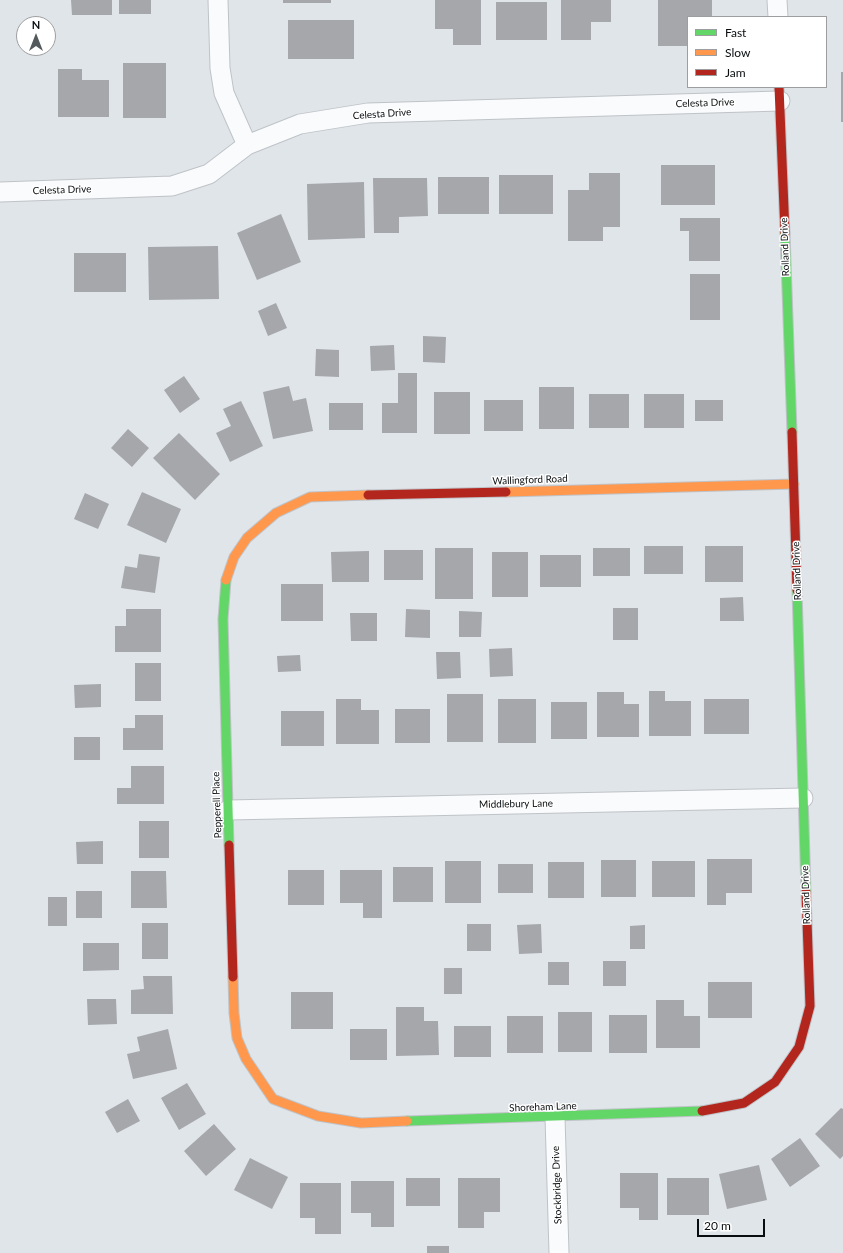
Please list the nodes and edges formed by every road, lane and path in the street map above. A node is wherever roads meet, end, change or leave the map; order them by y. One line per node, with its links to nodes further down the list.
1 (218, 0): 5 (street)
2 (777, 0): 3 (street)
3 (778, 16)
4 (780, 94): 5 (street, Celesta Drive); 7 (street, Rolland Drive)
5 (247, 145): 6 (street, Celesta Drive)
6 (0, 192)
7 (794, 484): 8 (street, Wallingford Road); 9 (street, Rolland Drive)
8 (271, 517): 10 (street, Pepperell Place)
9 (803, 798): 10 (street, Middlebury Lane); 11 (street, Rolland Drive)
10 (228, 810): 12 (street, Pepperell Place)
11 (795, 1053): 13 (street, Shoreham Lane)
12 (273, 1099): 13 (street, Shoreham Lane)
13 (555, 1118): 14 (street, Stockbridge Drive)
14 (559, 1253)

